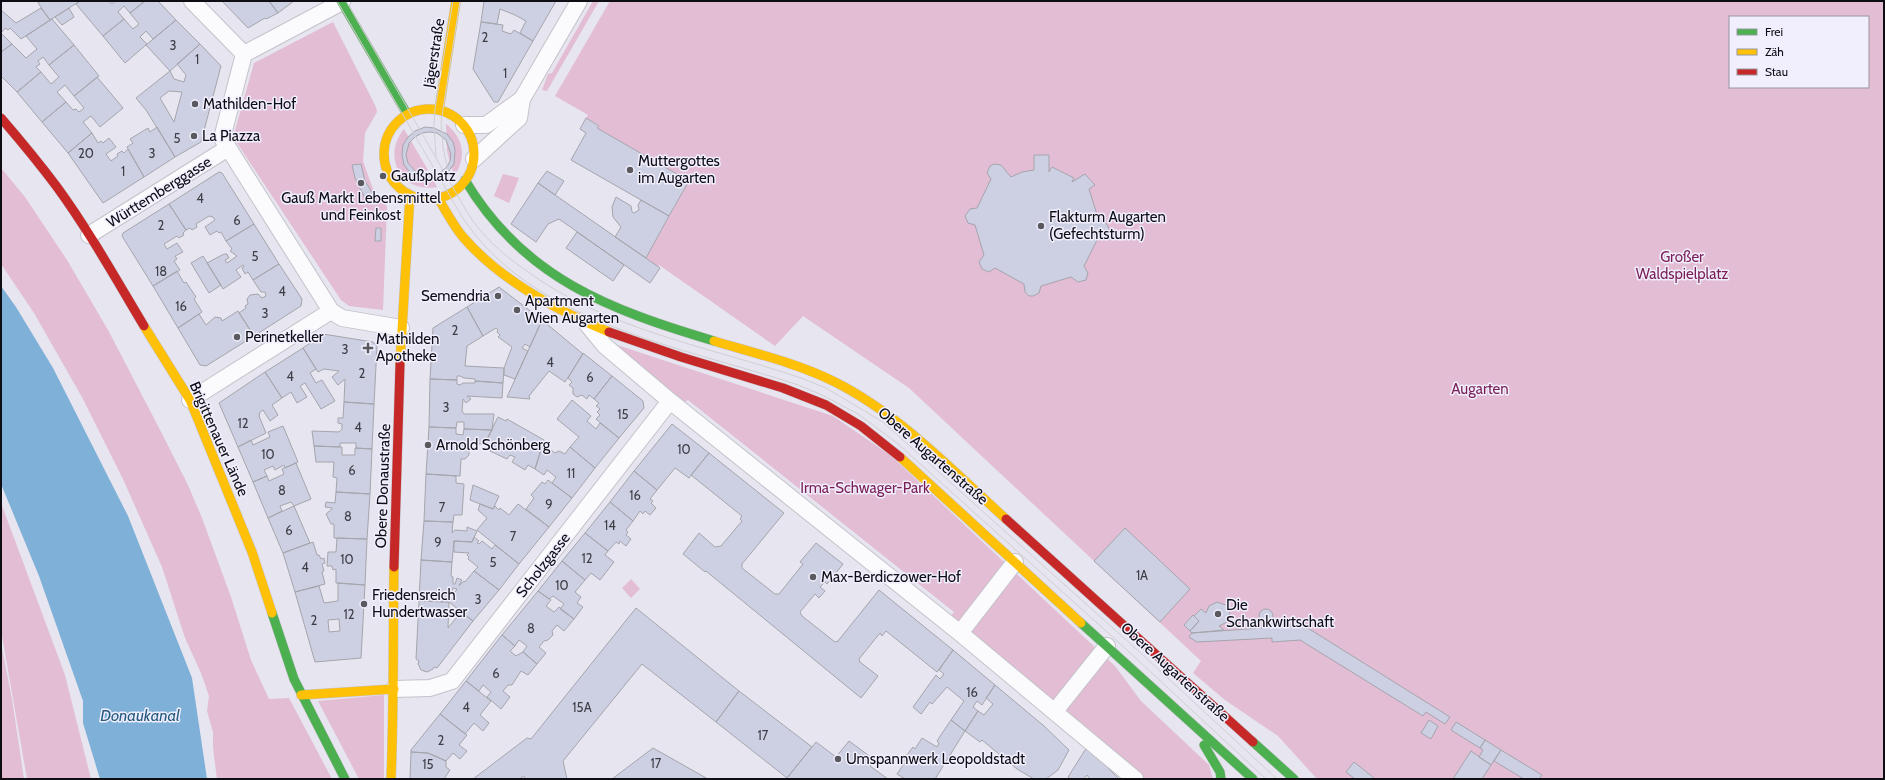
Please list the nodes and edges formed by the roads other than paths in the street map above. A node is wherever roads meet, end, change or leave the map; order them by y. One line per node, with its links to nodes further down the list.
1 (192, 1): 5 (street)
2 (456, 1): 7 (street, Jägerstraße)
3 (579, 1): 6 (street)
4 (342, 2): 5 (street); 8 (street)
5 (244, 54): 11 (street)
6 (522, 99): 10 (street); 12 (street)
7 (439, 110): 8 (street); 10 (street)
8 (406, 114): 14 (street)
9 (1, 118): 16 (street, Brigittenauer Lände)
10 (464, 125): 12 (street)
11 (228, 148): 16 (street, Württemberggasse); 17 (street)
12 (474, 159): 13 (street)
13 (465, 180): 15 (street); 34 (street, Obere Augartenstraße)
14 (410, 195): 15 (street); 19 (street, Obere Donaustraße)
15 (438, 198): 18 (street, Obere Augartenstraße)
16 (89, 235): 20 (street, Brigittenauer Lände)
17 (332, 311): 19 (street); 20 (street)
18 (587, 324): 21 (street, Obere Augartenstraße); 22 (street, Obere Augartenstraße)
19 (401, 328): 25 (street, Obere Donaustraße)
20 (190, 400): 26 (street, Brigittenauer Lände)
21 (670, 401): 23 (street, Obere Augartenstraße); 25 (street, Scholzgasse)
22 (1015, 562): 23 (street); 24 (street, Obere Augartenstraße)
23 (960, 633): 27 (street, Obere Augartenstraße)
24 (1107, 646): 27 (street, Obere Augartenstraße); 28 (street, Obere Augartenstraße)
25 (394, 690): 26 (street); 30 (street, Obere Donaustraße)
26 (301, 695): 29 (street, Brigittenauer Lände)
27 (1055, 711): 31 (street, Obere Augartenstraße)
28 (1192, 727): 32 (street); 33 (street, Obere Augartenstraße)
29 (345, 779)
30 (390, 779)
31 (1135, 779)
32 (1221, 779)
33 (1253, 779)
34 (1294, 779)

